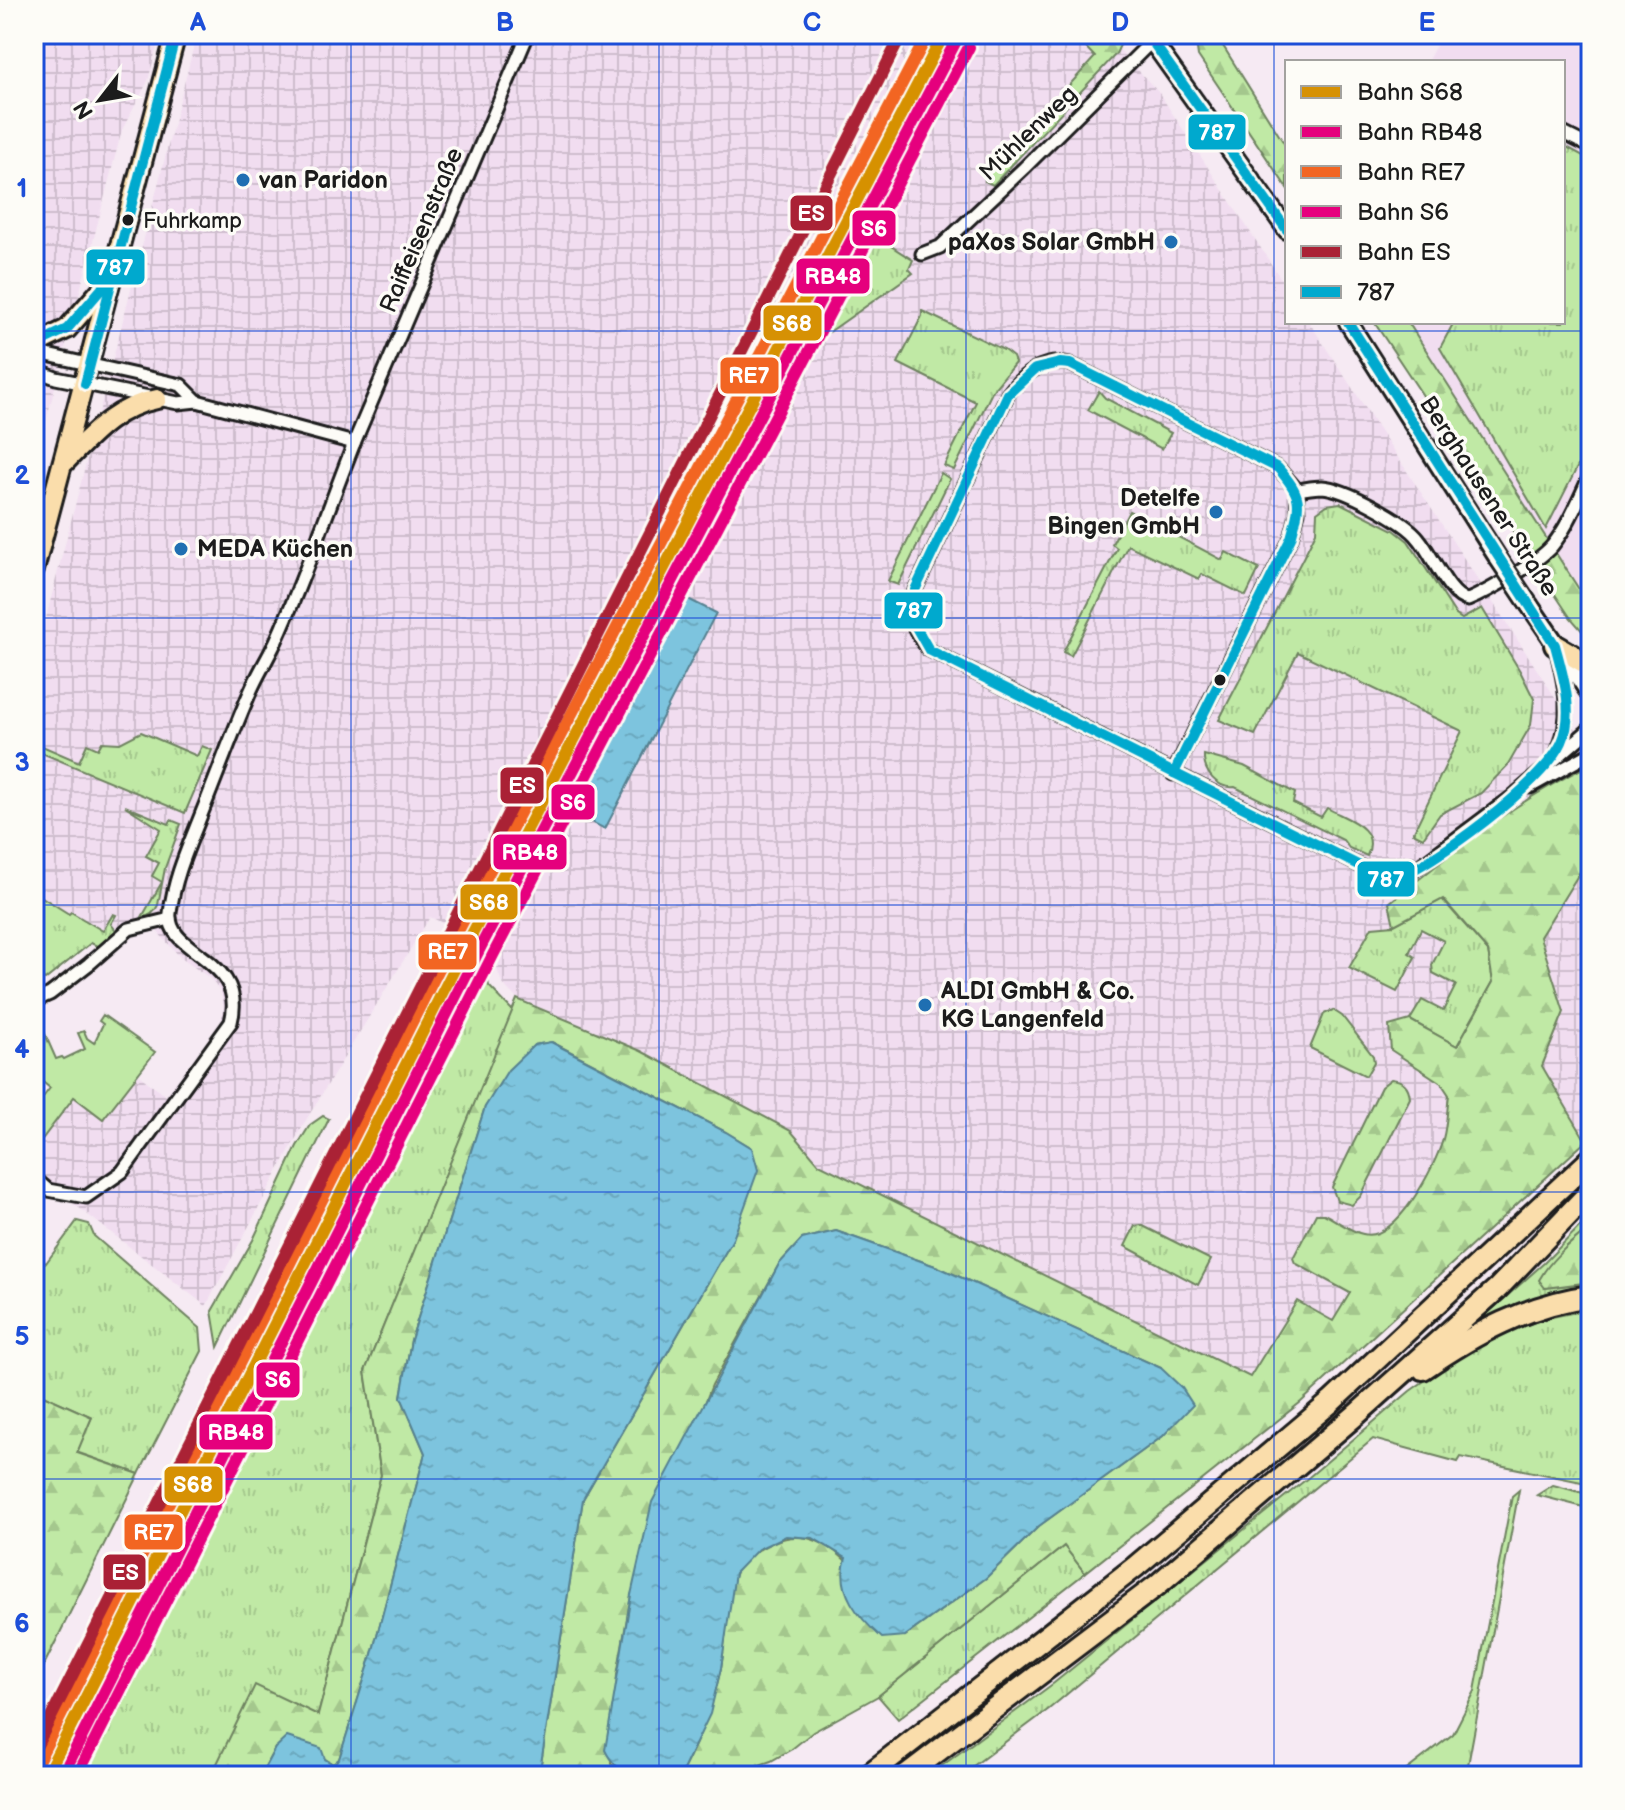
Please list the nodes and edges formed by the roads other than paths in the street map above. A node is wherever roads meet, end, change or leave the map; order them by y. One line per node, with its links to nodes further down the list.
1 (176, 34): 8 (main road)
2 (528, 34): 17 (street, Raiffeisenstraße)
3 (1153, 37): 6 (main road); 7 (street, Mühlenweg)
4 (1565, 134): 5 (street)
5 (1591, 147)
6 (1285, 227)
7 (922, 254)
8 (113, 275): 10 (main road); 12 (main road)
9 (1349, 324): 22 (main road, Berghausener Straße, bridge)
10 (34, 345)
11 (34, 352): 12 (street)
12 (90, 364): 14 (main road); 16 (street)
13 (34, 370): 14 (street)
14 (85, 384): 15 (street); 18 (main road)
15 (157, 399): 16 (street); 18 (main road)
16 (197, 401): 17 (street)
17 (354, 443): 30 (street, Raiffeisenstraße)
18 (63, 464): 21 (main road)
19 (1591, 474): 20 (street)
20 (1297, 490): 28 (street); 28 (street)
21 (34, 570)
22 (1555, 645): 23 (highway); 24 (main road, Berghausener Straße); 27 (street)
23 (1591, 666)
24 (1591, 695)
25 (1591, 728): 27 (street)
26 (1591, 753): 29 (street)
27 (1553, 759): 29 (street)
28 (1173, 774): 29 (street)
29 (1512, 797)
30 (170, 919): 31 (street); 33 (street)
31 (34, 1001)
32 (1591, 1159): 37 (highway)
33 (34, 1178)
34 (1591, 1191): 36 (highway)
35 (1591, 1296): 36 (highway)
36 (1357, 1414): 38 (highway)
37 (867, 1776)
38 (905, 1776)

